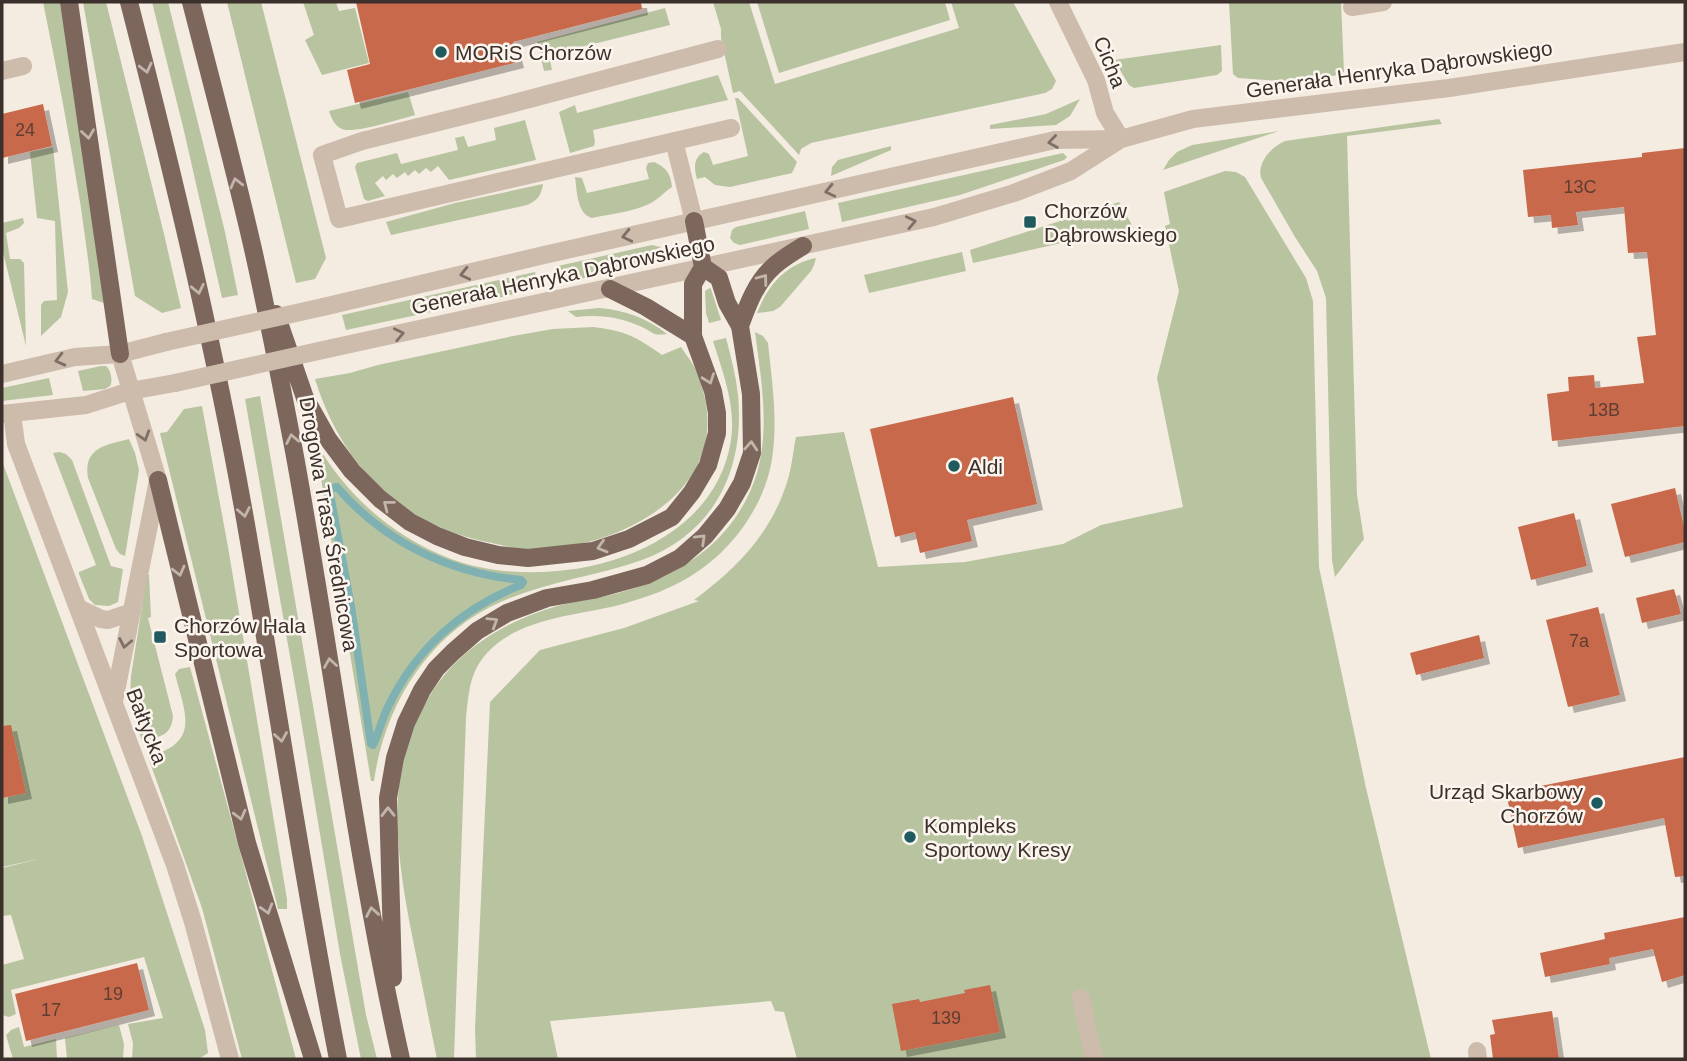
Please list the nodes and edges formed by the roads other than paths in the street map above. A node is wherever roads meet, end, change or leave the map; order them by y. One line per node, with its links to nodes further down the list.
1 (69, 2): 21 (main road, one-way to 21)
2 (130, 2): 33 (main road, one-way to 33)
3 (191, 2): 16 (main road, Drogowa Trasa Średnicowa, one-way to 3)
4 (1058, 2): 12 (street, Cicha)
5 (1383, 2): 6 (street)
6 (1352, 7)
7 (718, 49): 13 (street)
8 (1685, 52): 12 (street, Generała Henryka Dąbrowskiego)
9 (23, 66): 10 (street)
10 (2, 71)
11 (731, 128): 13 (street)
12 (1121, 139): 14 (street, Generała Henryka Dąbrowskiego, one-way to 14); 15 (street, Generała Henryka Dąbrowskiego, one-way to 12)
13 (674, 141): 14 (street)
14 (694, 221): 17 (main road); 21 (street, Generała Henryka Dąbrowskiego, one-way to 21, bridge)
15 (803, 246): 17 (street, Generała Henryka Dąbrowskiego); 19 (main road, one-way to 15)
16 (253, 249): 20 (main road, one-way to 16); 30 (main road, Drogowa Trasa Średnicowa, one-way to 16)
17 (704, 267): 18 (street, Generała Henryka Dąbrowskiego); 19 (main road); 20 (main road)
18 (610, 289): 20 (main road); 23 (street, Generała Henryka Dąbrowskiego, one-way to 18, bridge)
19 (740, 326): 30 (main road, one-way to 19)
20 (693, 336)
21 (120, 354): 22 (street, Generała Henryka Dąbrowskiego, one-way to 22); 23 (street)
22 (2, 374)
23 (130, 391): 24 (street, Generała Henryka Dąbrowskiego); 25 (street, one-way to 25)
24 (7, 414): 26 (street, Bałtycka)
25 (158, 480): 27 (street); 32 (main road, one-way to 32)
26 (80, 609): 27 (street); 28 (street, Bałtycka)
27 (132, 612): 28 (street, one-way to 28)
28 (114, 702): 31 (street, Bałtycka)
29 (1081, 998): 35 (street)
30 (394, 1027): 34 (main road, Drogowa Trasa Średnicowa)
31 (230, 1059)
32 (313, 1059)
33 (338, 1059)
34 (401, 1059)
35 (1094, 1059)

